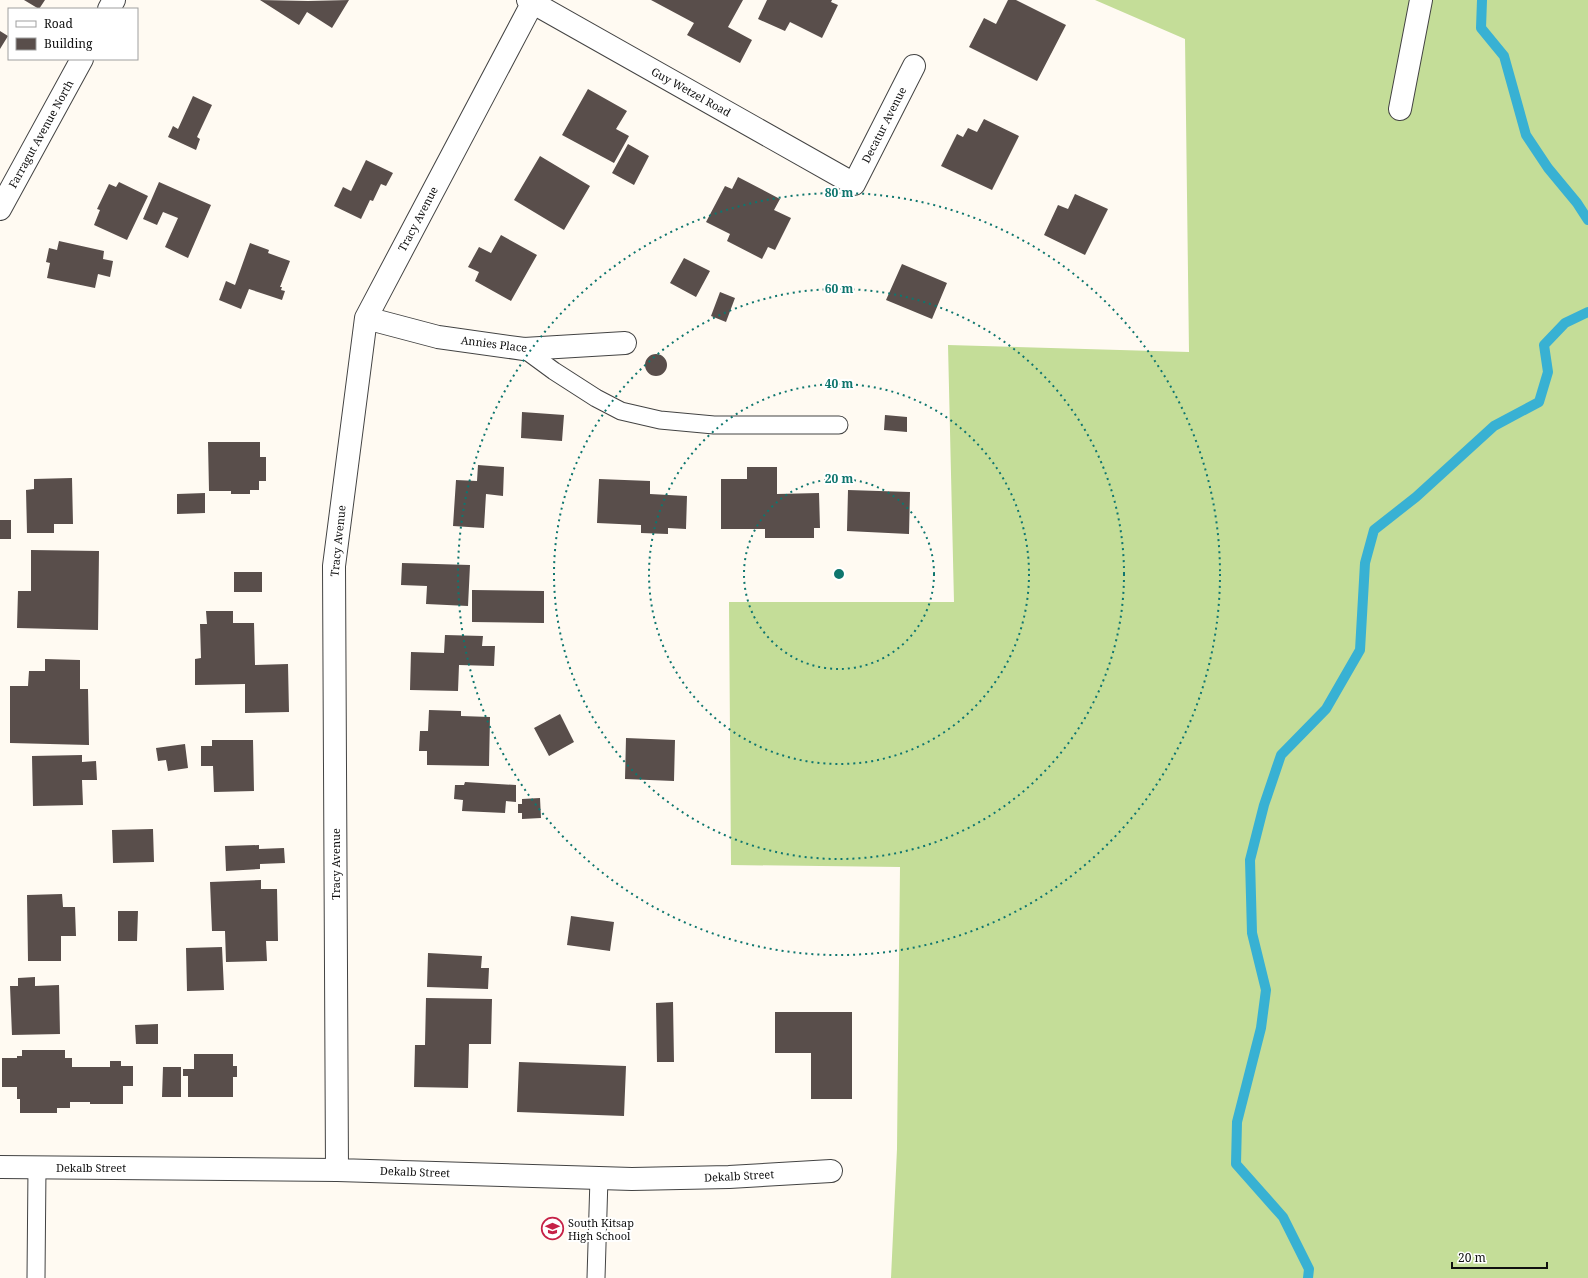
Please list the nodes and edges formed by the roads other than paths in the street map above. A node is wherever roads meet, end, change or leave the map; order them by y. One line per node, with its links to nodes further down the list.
1 (1420, 0): 5 (street)
2 (532, 1): 6 (street, Guy Wetzel Road); 8 (street, Tracy Avenue)
3 (81, 60): 7 (street, Farragut Avenue North)
4 (914, 66): 6 (street, Decatur Avenue)
5 (1400, 110)
6 (854, 184)
7 (0, 209)
8 (366, 318): 10 (street, Annies Place); 14 (street, Tracy Avenue)
9 (625, 343): 10 (street, Annies Place)
10 (524, 349): 11 (lane)
11 (840, 425)
12 (0, 1167): 13 (street, Dekalb Street)
13 (37, 1168): 14 (street, Dekalb Street); 17 (lane)
14 (337, 1170): 16 (street, Dekalb Street)
15 (830, 1171): 16 (street, Dekalb Street)
16 (599, 1178): 18 (lane)
17 (36, 1278)
18 (596, 1278)

